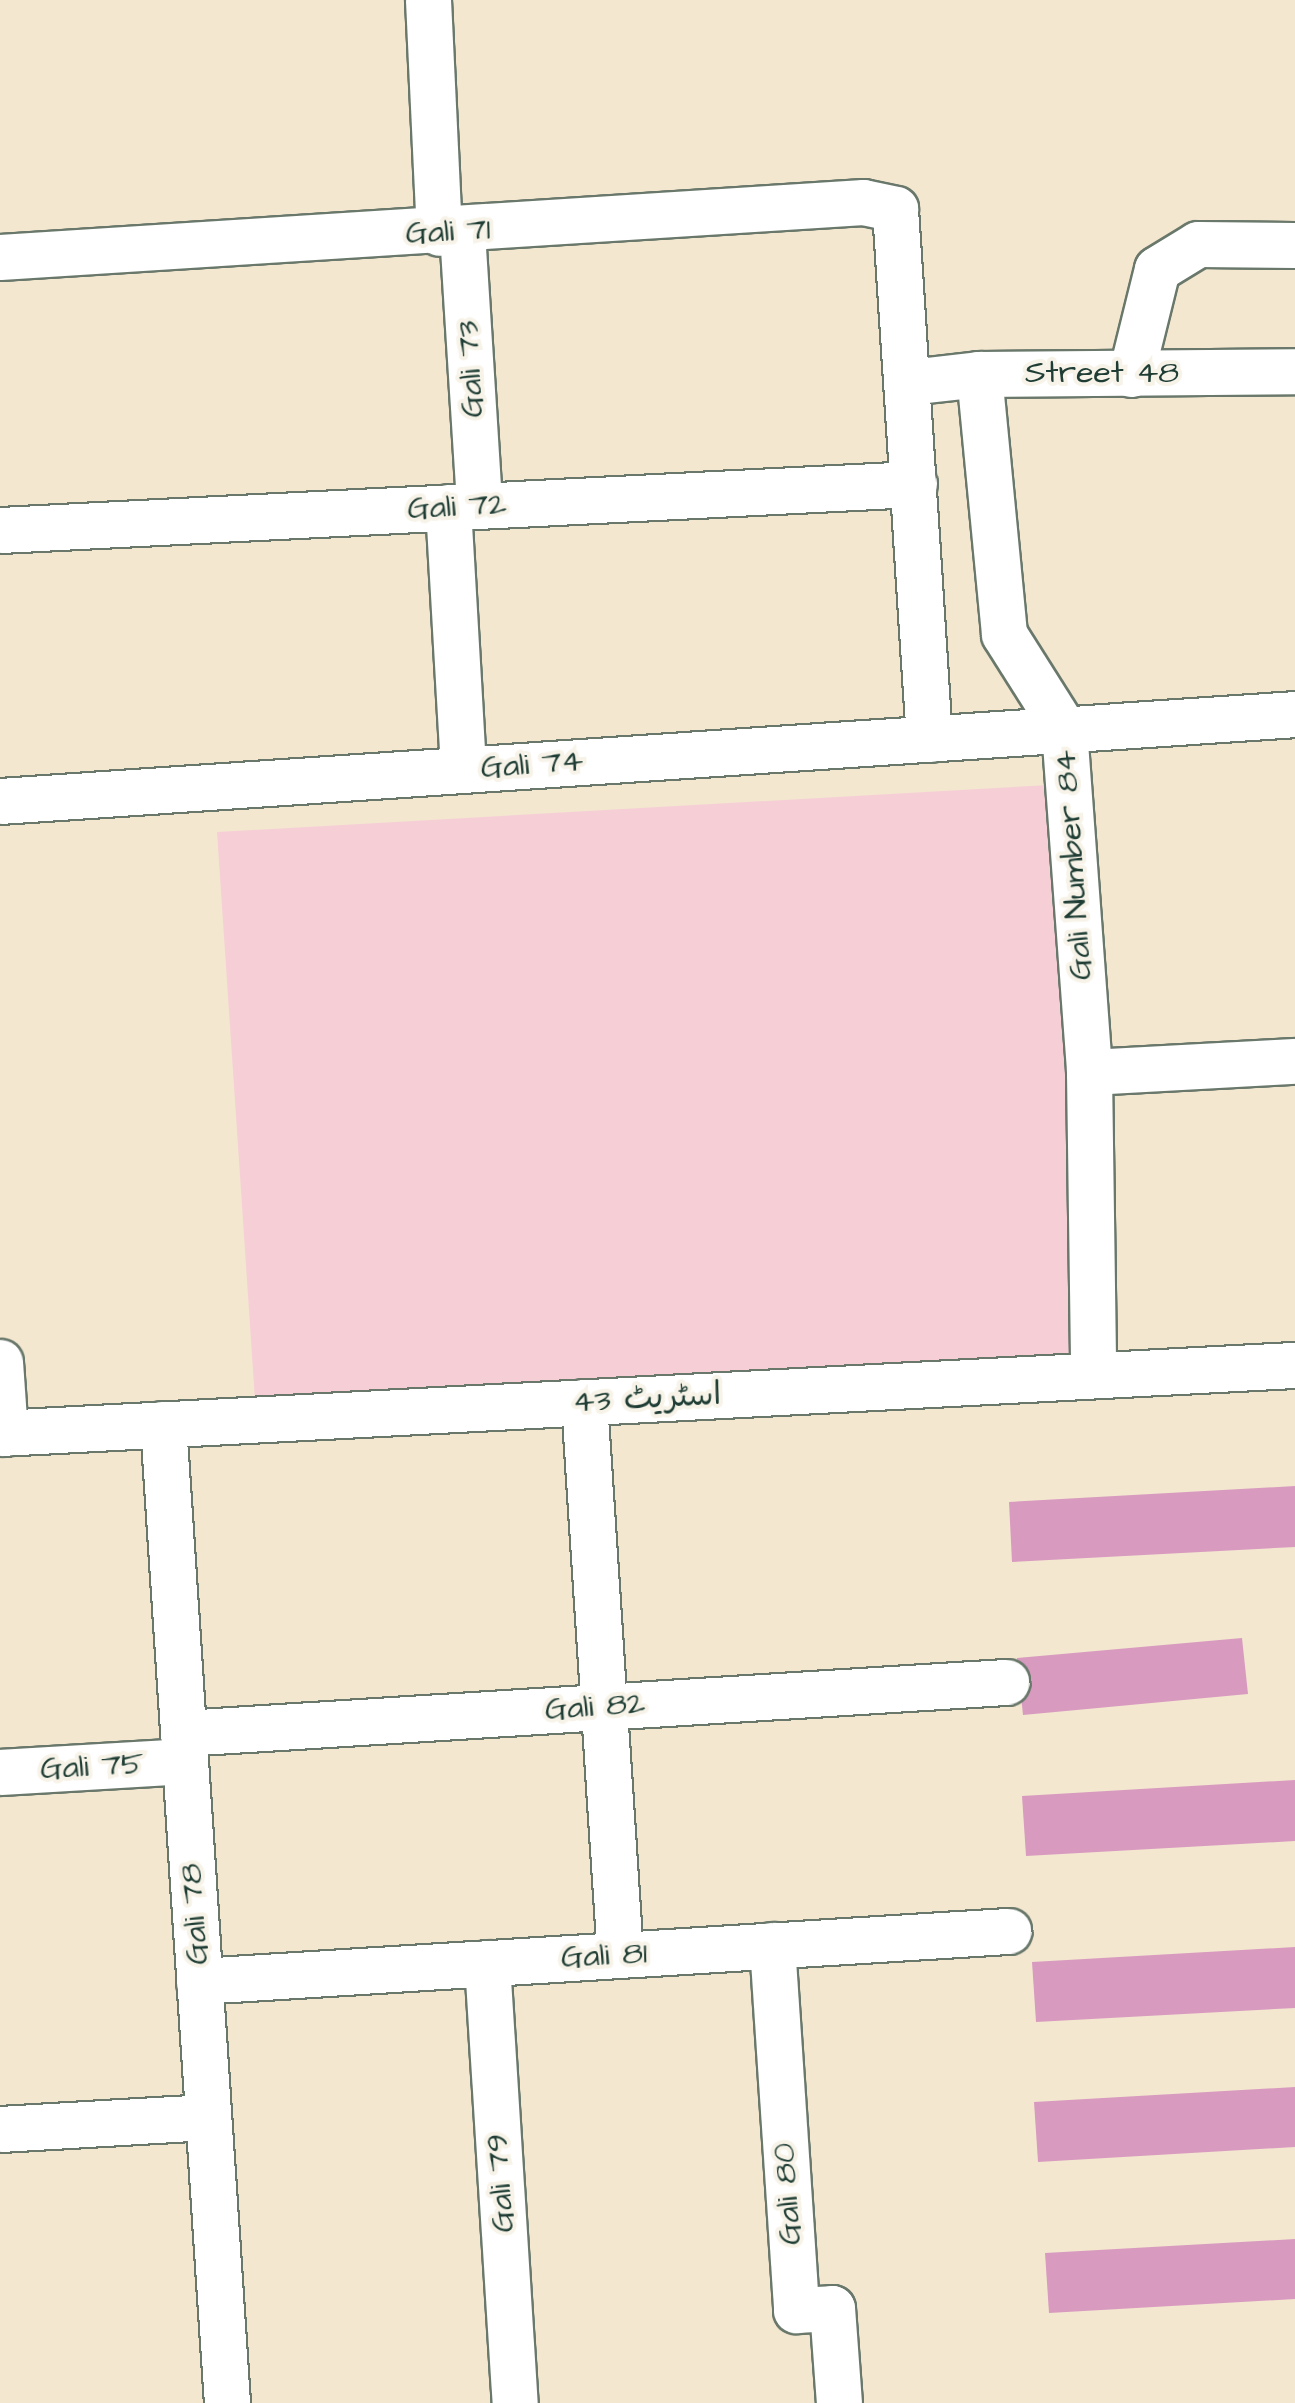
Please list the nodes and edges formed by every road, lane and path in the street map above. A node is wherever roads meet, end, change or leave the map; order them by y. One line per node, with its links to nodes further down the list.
1 (428, 0): 2 (street, Gali 73)
2 (451, 233): 4 (street, Gali 71); 8 (street, Gali 71); 10 (street, Gali 73)
3 (1295, 246): 7 (street)
4 (0, 257)
5 (1295, 371): 7 (street, Street 48)
6 (979, 374): 7 (street, Street 48); 8 (street, Street 48); 13 (street, Gali Number 84)
7 (1131, 374)
8 (909, 382): 9 (street)
9 (914, 484): 10 (street, Gali 72); 14 (street)
10 (464, 506): 11 (street, Gali 72); 15 (street, Gali 73)
11 (0, 530)
12 (1295, 714): 13 (street, Gali 74)
13 (1064, 729): 14 (street, Gali 74); 18 (street, Gali Number 84)
14 (930, 738): 15 (street, Gali 74)
15 (463, 770): 16 (street, Gali 74)
16 (0, 801)
17 (1295, 1061): 18 (street)
18 (1089, 1072): 21 (street, Gali Number 84)
19 (0, 1362): 24 (street)
20 (1295, 1364): 21 (street, اسٹریٹ 43)
21 (1094, 1375): 22 (street, اسٹریٹ 43)
22 (584, 1402): 23 (street, اسٹریٹ 43); 26 (street)
23 (163, 1424): 24 (street, اسٹریٹ 43); 27 (street, Gali 78)
24 (3, 1433)
25 (1006, 1682): 26 (street, Gali 82)
26 (604, 1707): 27 (street, Gali 82); 31 (street)
27 (184, 1747): 28 (street, Gali 75); 33 (street, Gali 78)
28 (0, 1772)
29 (1008, 1931): 30 (street, Gali 81)
30 (772, 1946): 31 (street, Gali 81); 38 (street, Gali 80)
31 (620, 1955): 32 (street, Gali 81)
32 (487, 1963): 33 (street, Gali 81); 37 (street, Gali 79)
33 (200, 1980): 34 (street, Gali 78)
34 (208, 2117): 35 (street); 36 (street, Gali 78)
35 (0, 2130)
36 (227, 2403)
37 (515, 2403)
38 (838, 2403)

